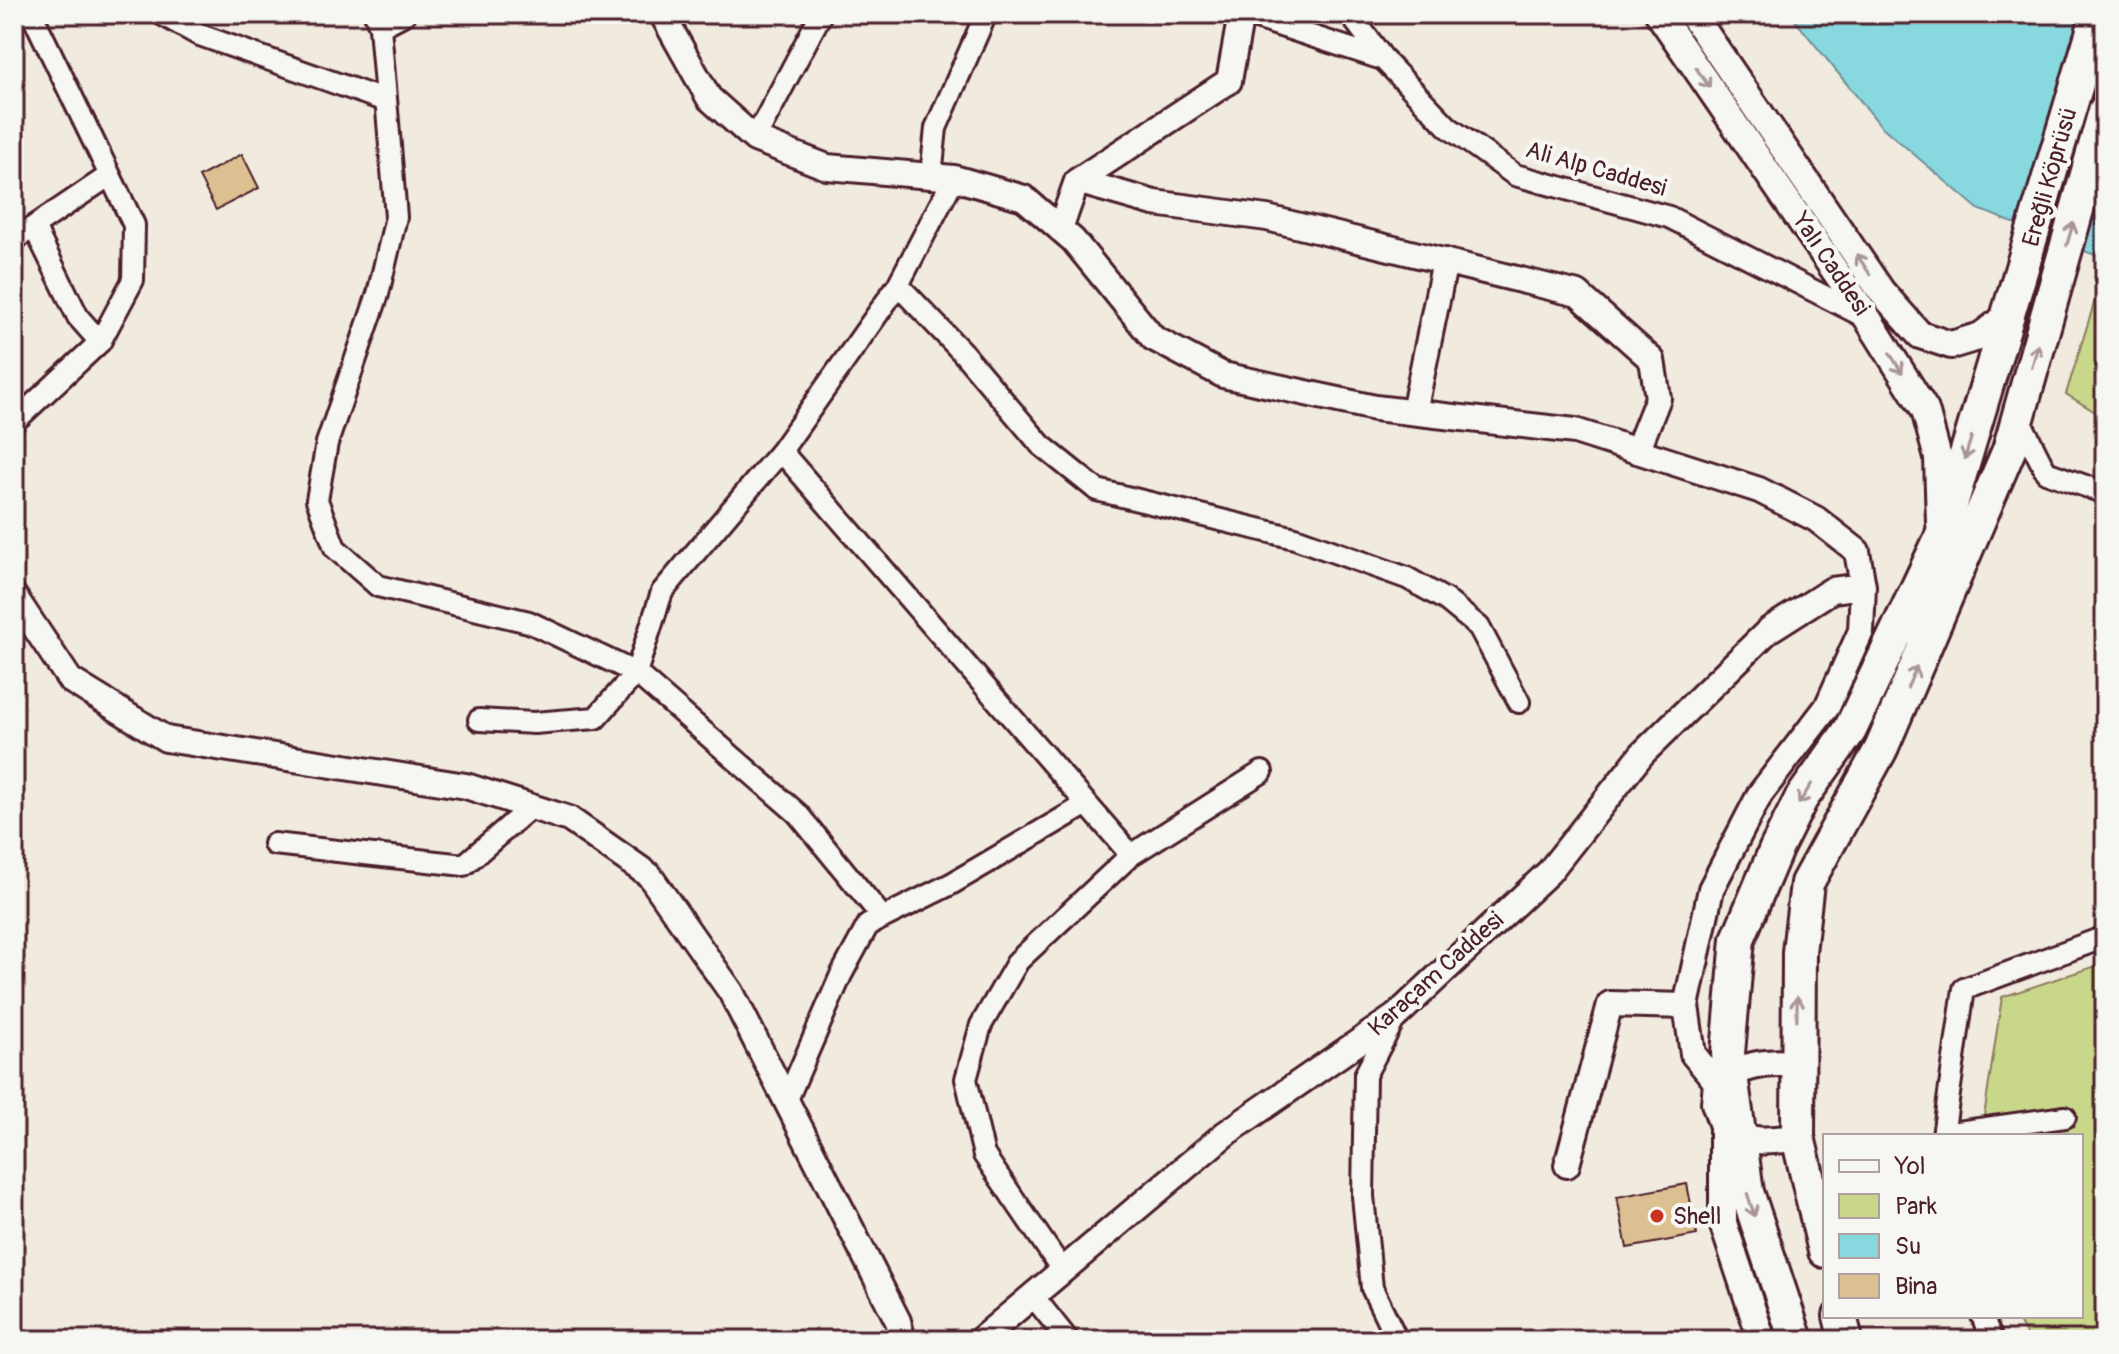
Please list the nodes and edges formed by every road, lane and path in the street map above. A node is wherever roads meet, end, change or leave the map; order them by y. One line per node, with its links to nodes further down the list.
1 (32, 14): 17 (street)
2 (161, 14): 14 (street)
3 (405, 14): 12 (street)
4 (662, 14): 16 (street)
5 (821, 14): 16 (street)
6 (986, 14): 18 (street)
7 (1243, 14): 13 (street); 19 (street)
8 (1350, 14): 13 (street, Ali Alp Caddesi)
9 (1659, 14): 26 (main road, Yalı Caddesi, one-way to 26)
10 (1692, 14): 25 (main road, Yalı Caddesi, one-way to 10)
11 (2098, 14): 25 (highway, Ereğli Köprüsü)
12 (378, 20): 14 (street)
13 (1385, 61): 26 (street, Ali Alp Caddesi)
14 (386, 101): 37 (street)
15 (2105, 111): 29 (highway, Ereğli Köprüsü, one-way to 15)
16 (755, 139): 18 (street)
17 (110, 175): 20 (street); 27 (street)
18 (942, 177): 21 (street); 24 (street)
19 (1077, 181): 21 (street); 23 (street)
20 (35, 229): 22 (street); 27 (street)
21 (1060, 229): 28 (street)
22 (14, 240)
23 (1445, 261): 28 (street); 32 (street)
24 (898, 285): 31 (street); 38 (street)
25 (2012, 304): 34 (highway, Ereğli Köprüsü, one-way to 34)
26 (1868, 319): 34 (main road, Yalı Caddesi, one-way to 34)
27 (100, 342): 30 (street)
28 (1414, 412): 32 (street)
29 (2018, 416): 33 (street); 49 (highway, Ereğli Köprüsü, one-way to 29)
30 (14, 422)
31 (781, 451): 37 (street); 41 (street)
32 (1637, 451): 35 (street)
33 (2105, 493)
34 (1941, 538): 50 (highway, Ereğli Köprüsü, one-way to 50)
35 (1863, 586): 47 (street); 48 (street, Karaçam Caddesi)
36 (14, 596): 42 (street)
37 (636, 673): 39 (street); 45 (street)
38 (1519, 702)
39 (479, 720)
40 (1262, 772): 44 (street)
41 (1087, 804): 44 (street); 45 (street)
42 (531, 807): 43 (street); 51 (street)
43 (274, 844)
44 (1131, 855): 59 (street)
45 (883, 918): 51 (street)
46 (2105, 937): 54 (street)
47 (1686, 1006): 50 (street); 57 (street)
48 (1396, 1016): 59 (street, Karaçam Caddesi); 67 (street)
49 (1796, 1064): 50 (main road); 56 (highway, Ereğli Köprüsü)
50 (1724, 1078): 53 (highway, Ereğli Köprüsü)
51 (786, 1102): 64 (street)
52 (2065, 1117): 55 (street)
53 (1731, 1131): 56 (main road); 68 (main road); 69 (highway, Ereğli Köprüsü, one-way to 69)
54 (1943, 1134)
55 (1950, 1134)
56 (1798, 1137): 58 (highway, Ereğli Köprüsü)
57 (1567, 1165)
58 (1823, 1243)
59 (1063, 1271): 60 (street, Karaçam Caddesi)
60 (1033, 1296): 65 (street, Karaçam Caddesi); 66 (street)
61 (1840, 1318): 70 (highway)
62 (1983, 1318): 63 (street)
63 (1990, 1339)
64 (903, 1340)
65 (980, 1340)
66 (1068, 1340)
67 (1397, 1340)
68 (1762, 1340)
69 (1796, 1340)
70 (1846, 1340)

